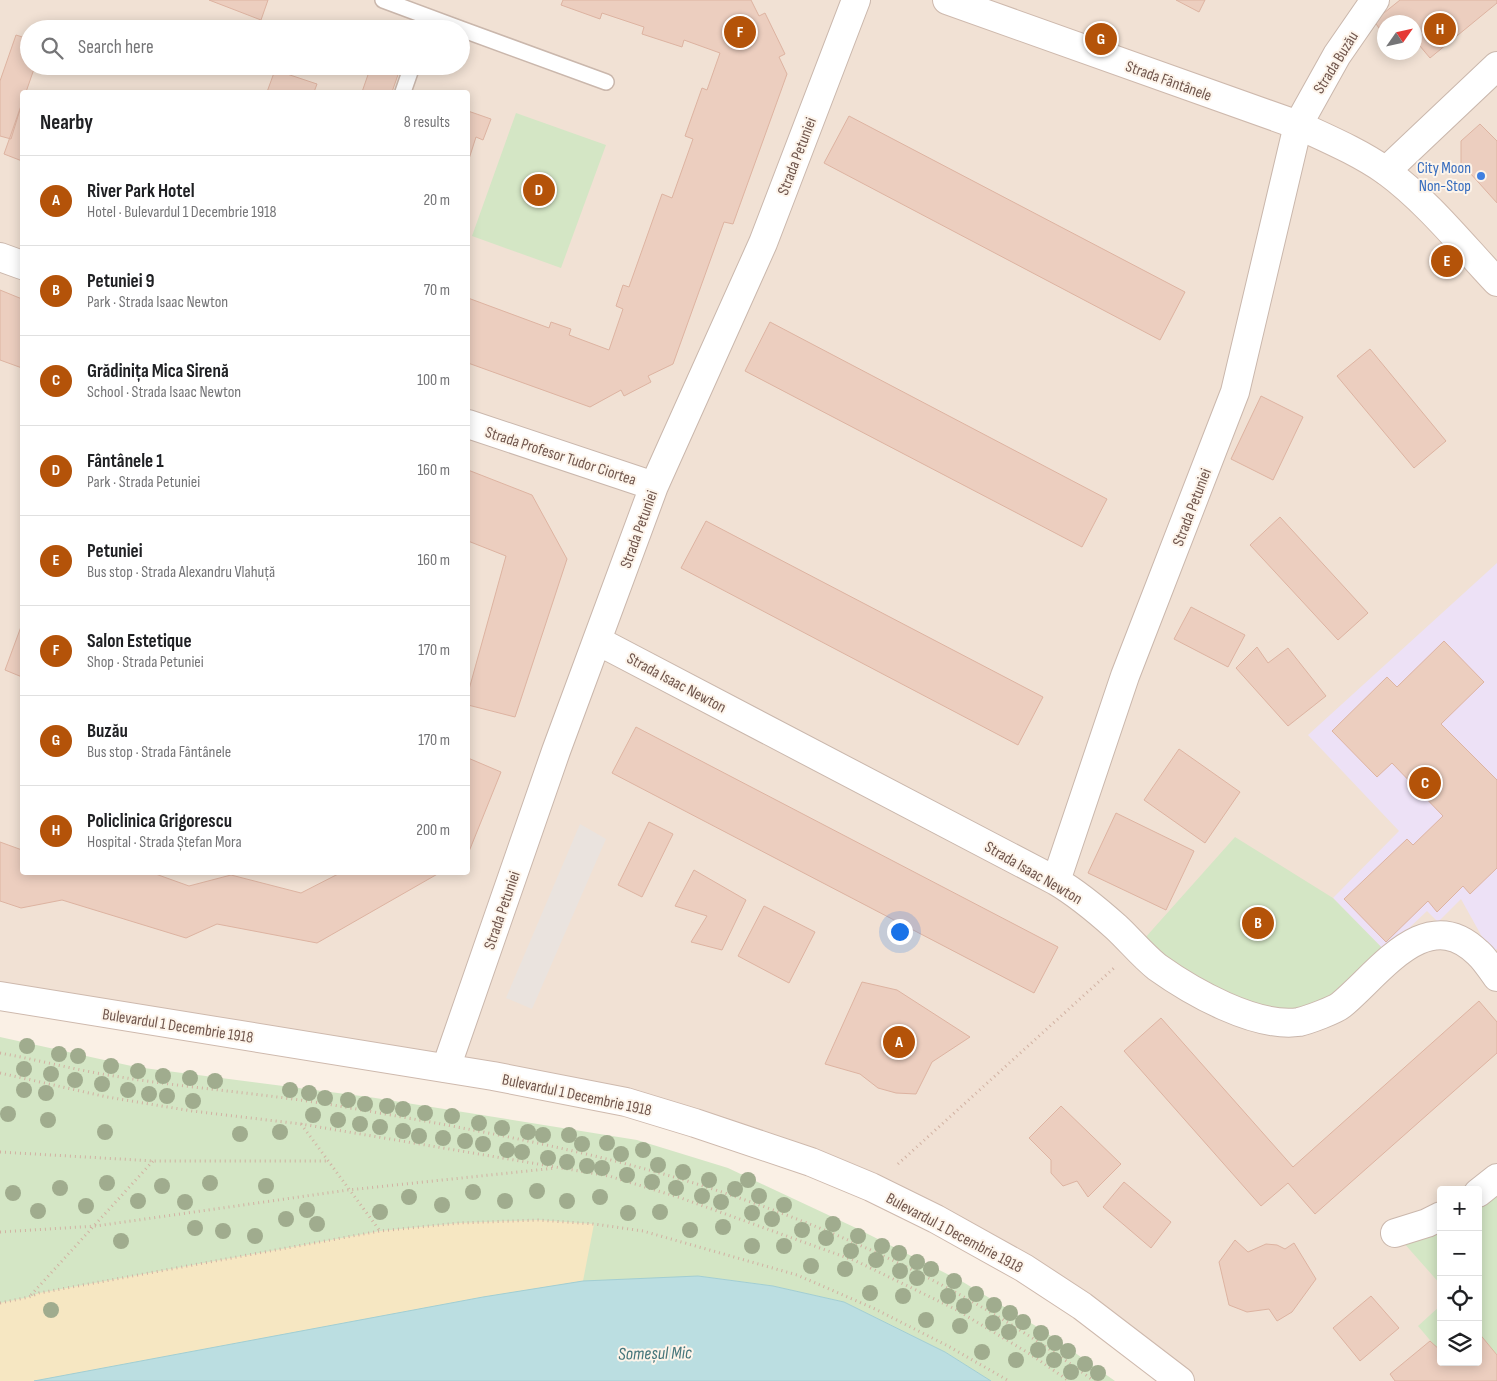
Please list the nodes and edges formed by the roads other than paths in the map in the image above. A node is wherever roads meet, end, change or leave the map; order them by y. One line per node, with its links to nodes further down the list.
1 (383, 0): 5 (lane)
2 (856, 0): 17 (street, Strada Petuniei)
3 (947, 0): 11 (street, Strada Fântânele)
4 (1375, 0): 11 (street, Strada Buzău)
5 (421, 20)
6 (470, 32): 9 (lane)
7 (1497, 66): 12 (street)
8 (409, 75): 10 (lane)
9 (606, 82)
10 (404, 90)
11 (1298, 125): 12 (street, Strada Fântânele); 19 (street, Strada Petuniei)
12 (1386, 171): 15 (street, Strada Fântânele)
13 (0, 257): 14 (street)
14 (20, 264)
15 (1497, 282)
16 (470, 425): 17 (street, Strada Profesor Tudor Ciortea)
17 (654, 486): 18 (street, Strada Petuniei)
18 (598, 641): 19 (street, Strada Isaac Newton); 22 (street, Strada Petuniei)
19 (1056, 881): 20 (street, Strada Isaac Newton)
20 (1497, 977)
21 (0, 996): 22 (street, Bulevardul 1 Decembrie 1918)
22 (446, 1068): 27 (street, Bulevardul 1 Decembrie 1918)
23 (1497, 1178): 24 (street)
24 (1482, 1190)
25 (1437, 1218): 26 (street)
26 (1395, 1233)
27 (1180, 1381)

